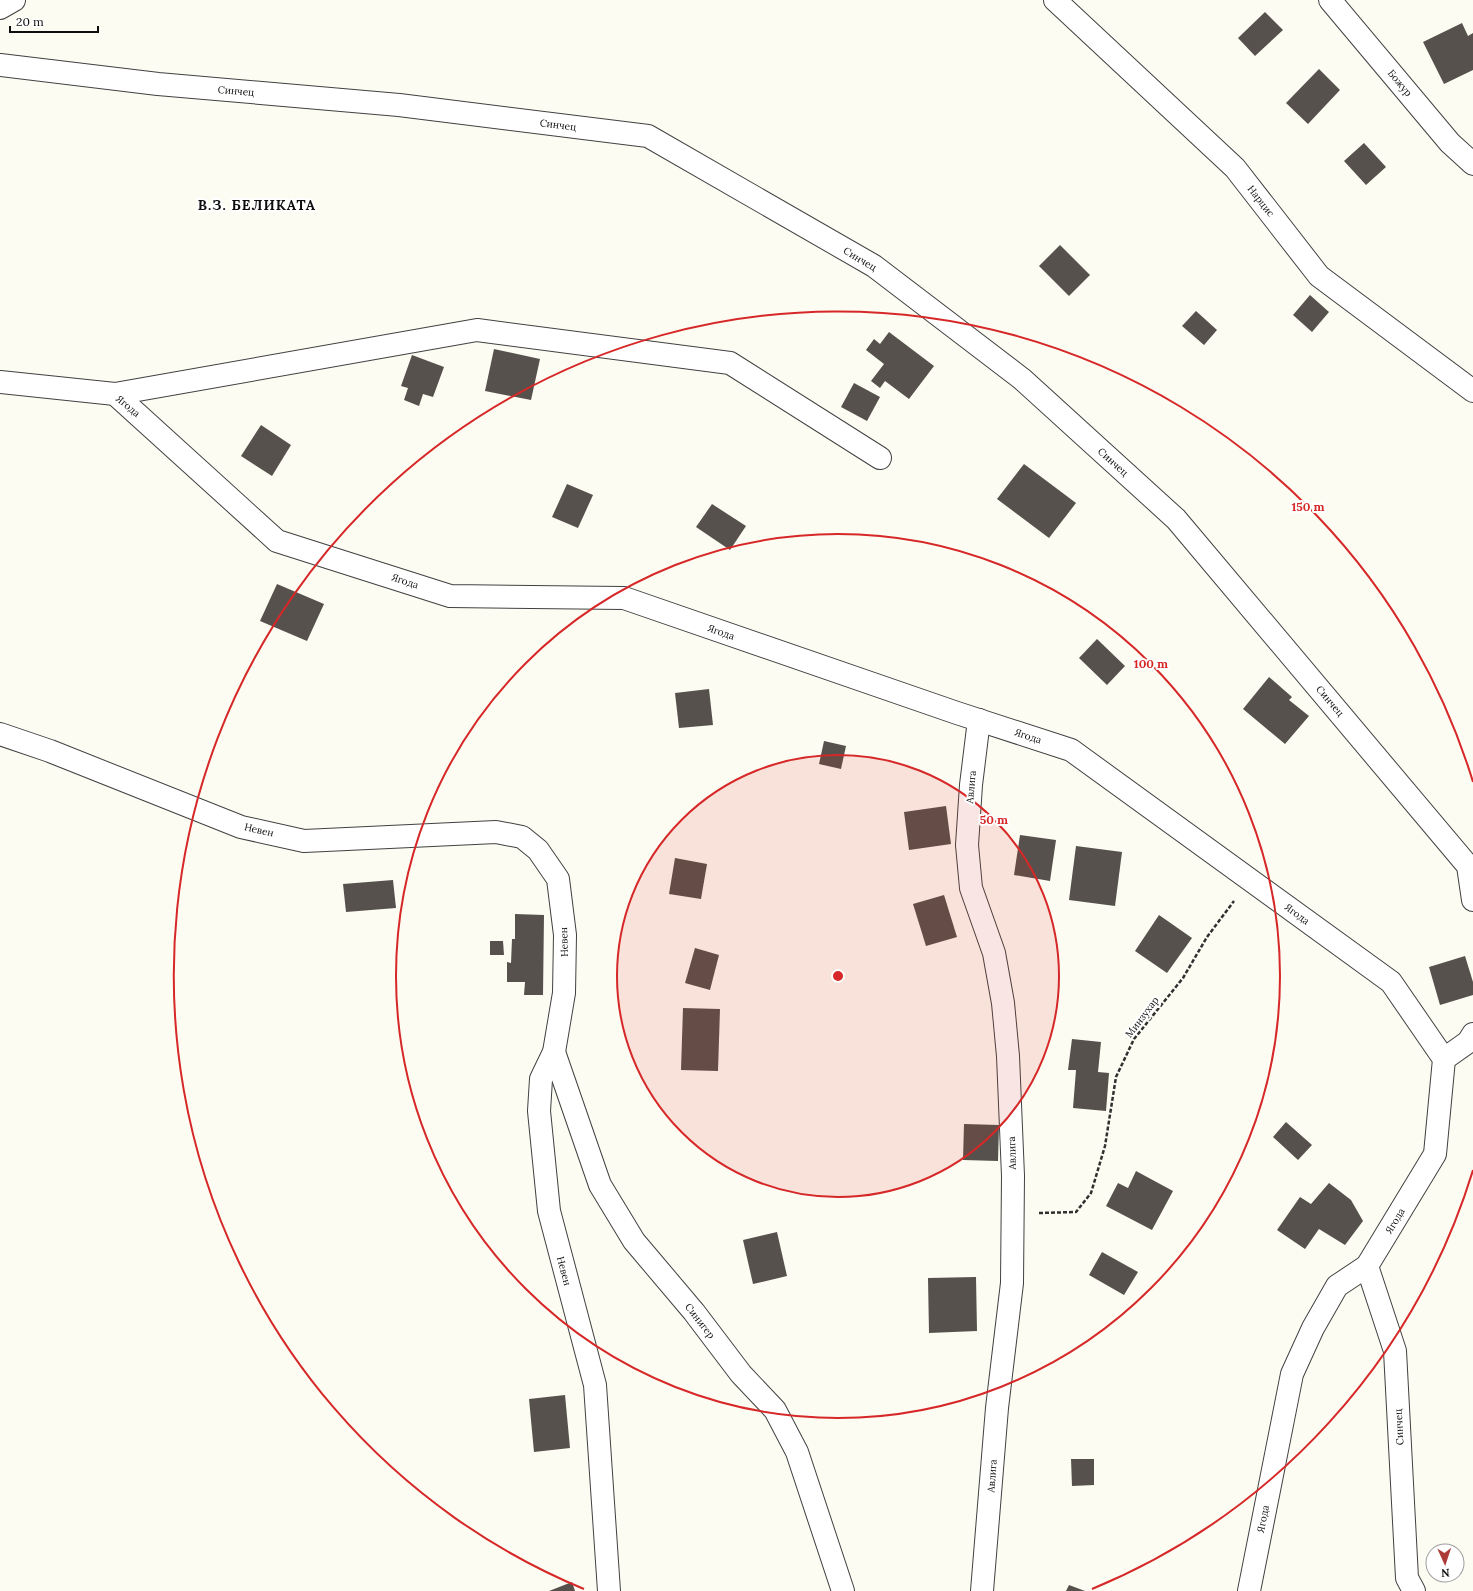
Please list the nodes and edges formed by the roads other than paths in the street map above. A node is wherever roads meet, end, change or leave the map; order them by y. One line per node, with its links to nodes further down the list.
1 (14, 0): 4 (street)
2 (1055, 0): 8 (street, Нарцис)
3 (1330, 0): 6 (street, Божур)
4 (0, 8)
5 (0, 66): 13 (street, Синчец)
6 (1473, 164)
7 (0, 382): 9 (street, Ягода)
8 (1473, 391)
9 (115, 394): 10 (street); 11 (street, Ягода)
10 (880, 458)
11 (979, 720): 16 (street, Ягода); 20 (street, Авлига)
12 (0, 734): 15 (street, Невен)
13 (1473, 900)
14 (1473, 1034): 16 (street)
15 (554, 1052): 18 (street, Невен); 19 (street, Синигер)
16 (1444, 1059): 17 (street, Ягода)
17 (1368, 1266): 21 (street, Ягода); 22 (street, Синчец)
18 (609, 1591)
19 (843, 1591)
20 (982, 1591)
21 (1249, 1591)
22 (1414, 1591)

